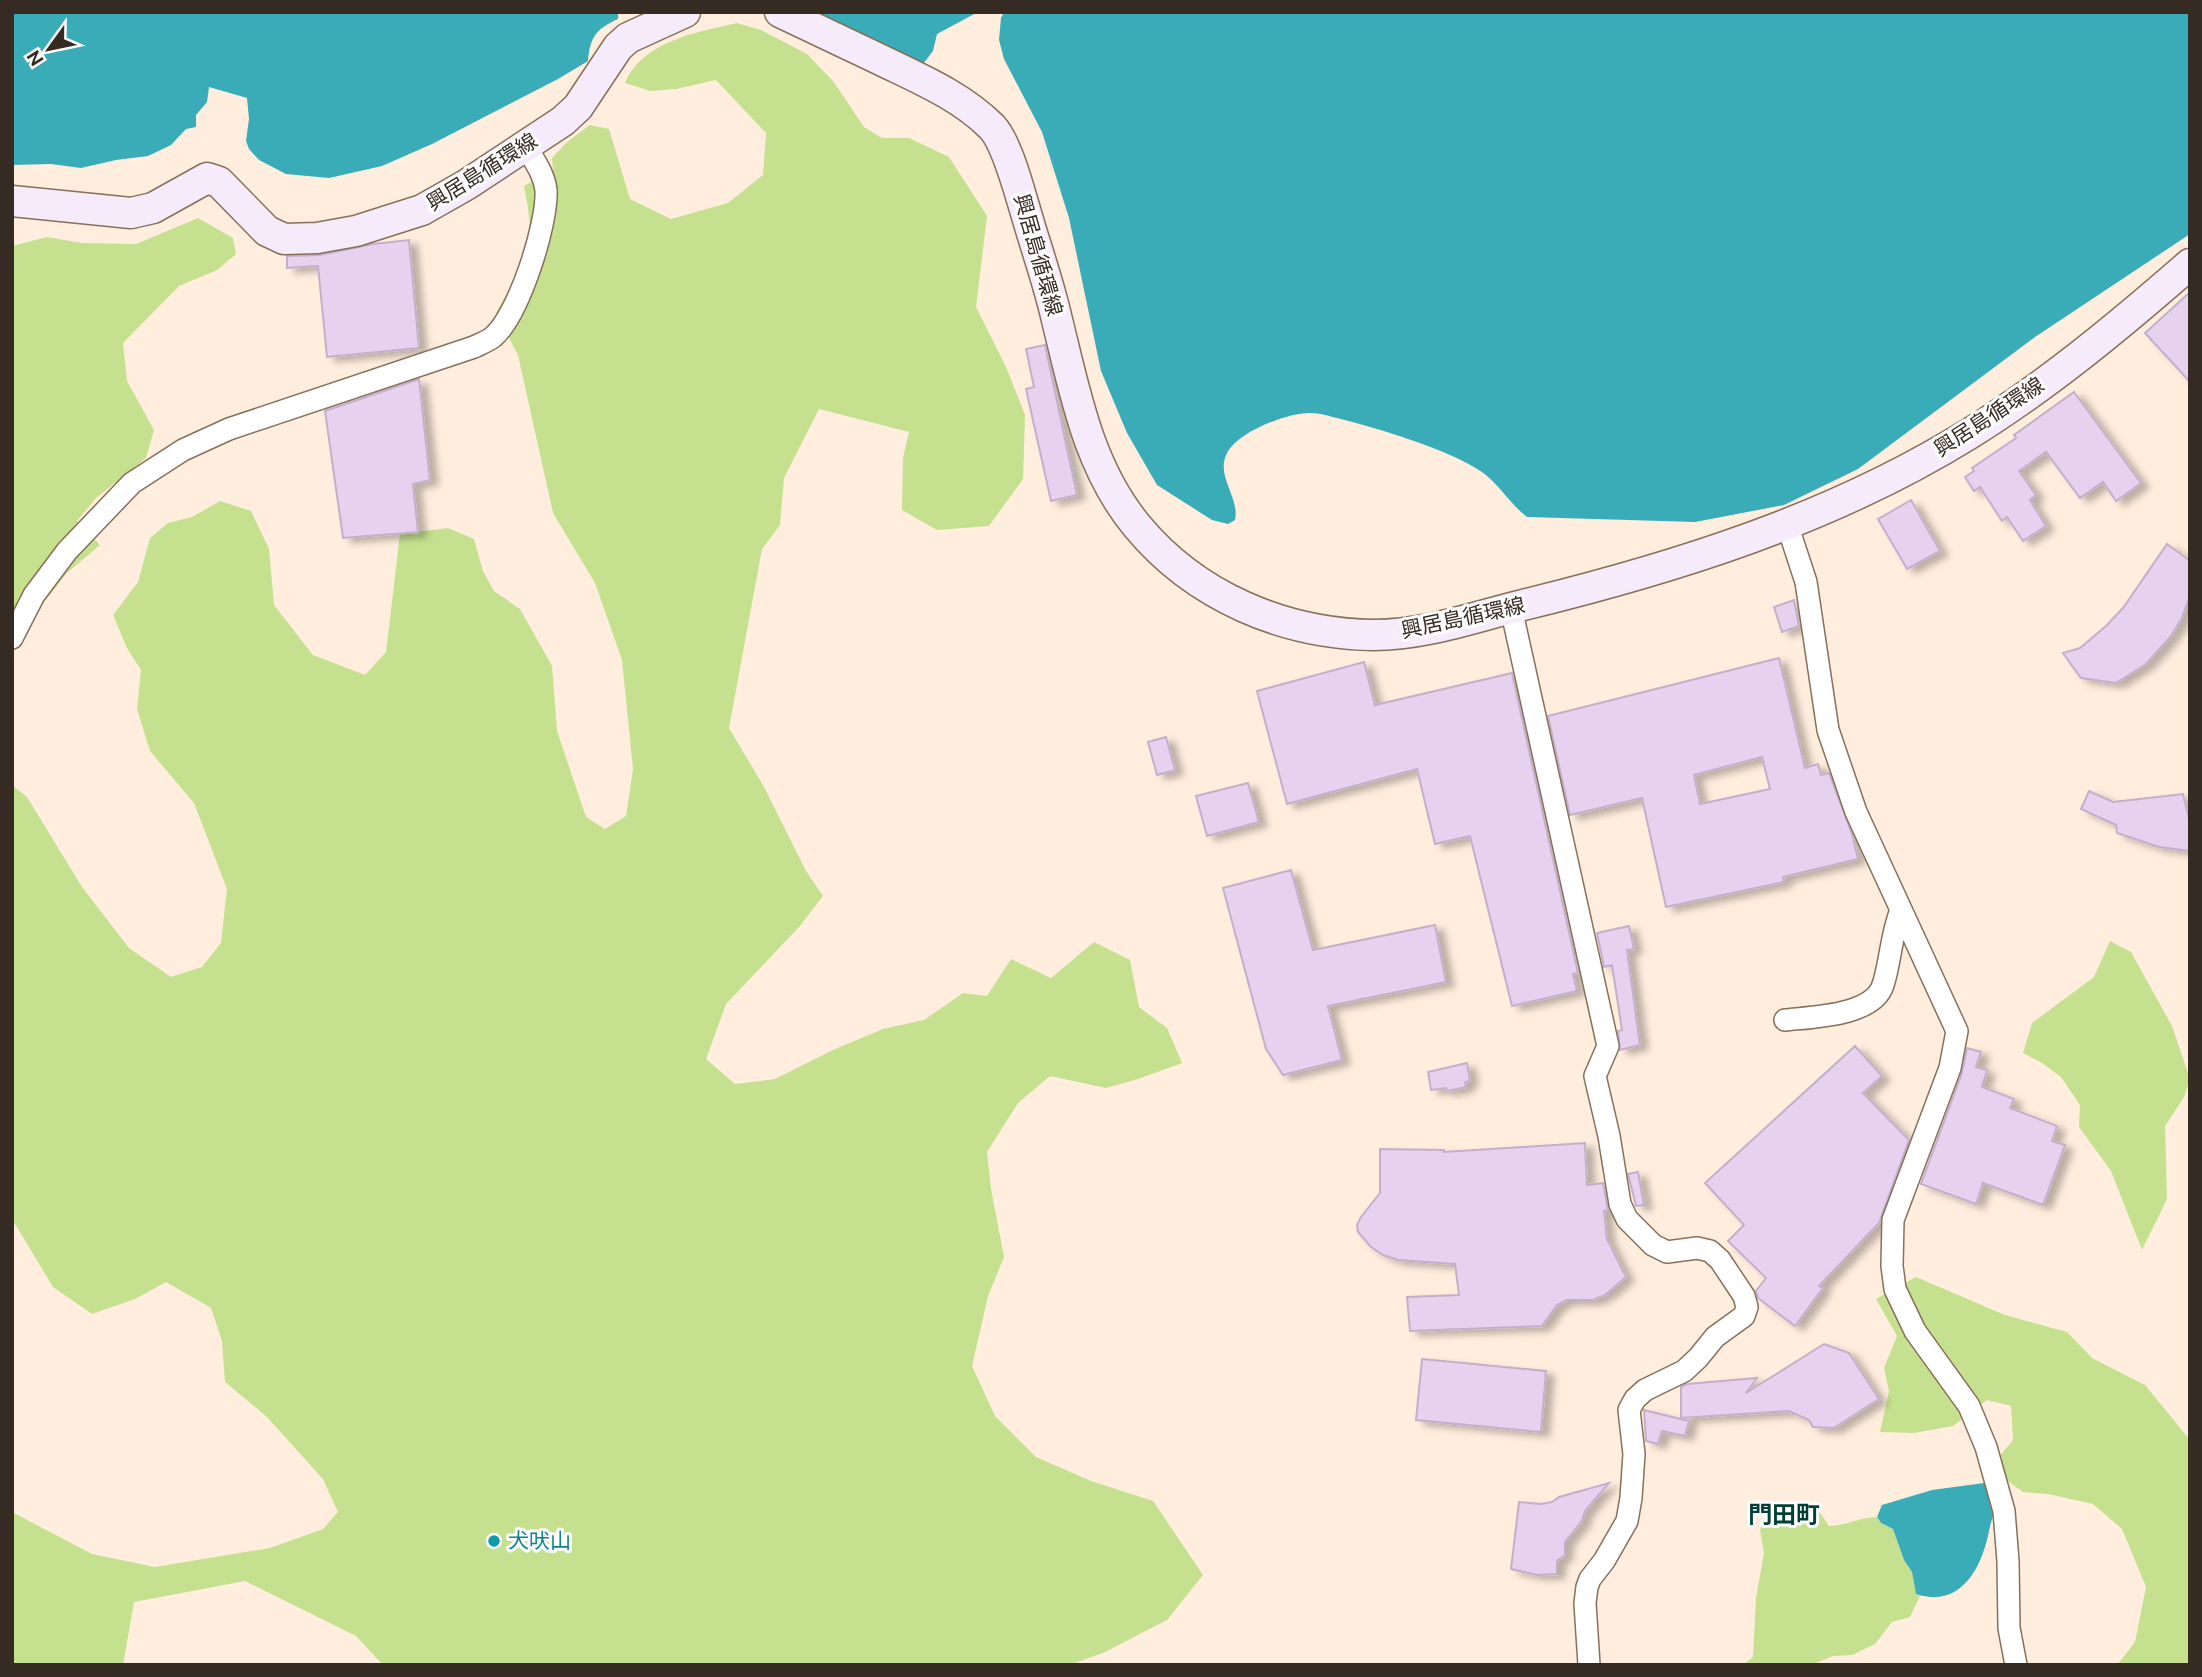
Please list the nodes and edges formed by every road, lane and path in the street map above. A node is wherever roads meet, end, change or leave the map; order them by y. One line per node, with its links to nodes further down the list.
1 (685, 12): 3 (main road, 興居島循環線)
2 (780, 12): 7 (main road, 興居島循環線)
3 (525, 145): 4 (main road, 興居島循環線); 8 (street)
4 (12, 201)
5 (2190, 264): 6 (main road, 興居島循環線)
6 (1787, 524): 7 (main road, 興居島循環線); 9 (street)
7 (1511, 608): 11 (street)
8 (12, 638)
9 (1901, 910): 10 (street); 12 (street)
10 (1785, 1020)
11 (1589, 1665)
12 (2016, 1665)

